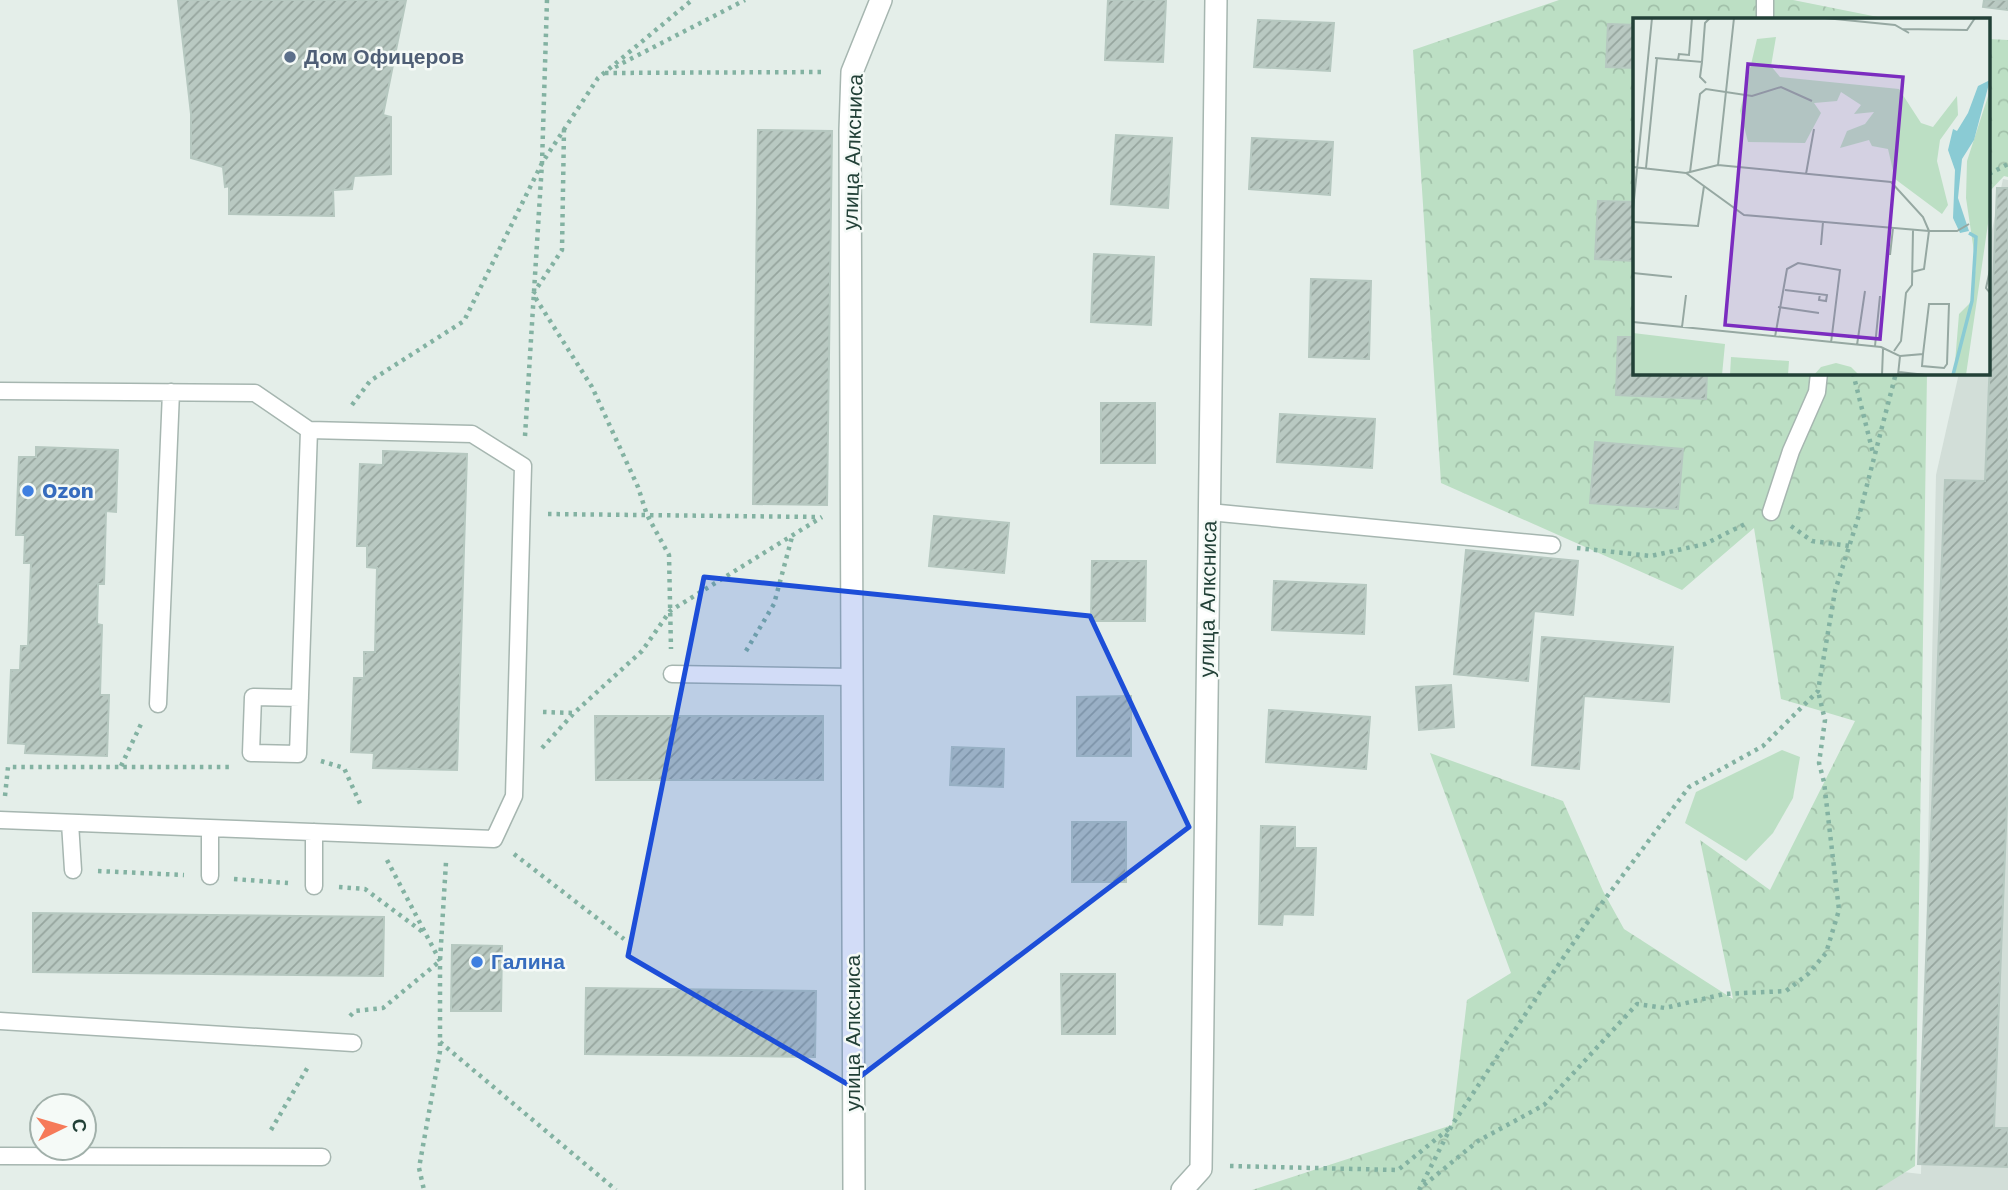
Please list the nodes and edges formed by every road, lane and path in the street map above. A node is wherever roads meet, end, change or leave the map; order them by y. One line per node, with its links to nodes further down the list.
1 (547, 0): 11 (path)
2 (692, 0): 9 (path)
3 (745, 0): 9 (path)
4 (881, 0): 8 (street, улица Алксниса)
5 (1216, 0): 24 (street, улица Алксниса)
6 (1765, 0): 7 (lane)
7 (1765, 18)
8 (852, 72): 9 (path); 29 (street, улица Алксниса)
9 (605, 73): 10 (path)
10 (564, 129): 11 (path); 14 (path)
11 (542, 163): 14 (path); 21 (path)
12 (2008, 164): 13 (path)
13 (1990, 173)
14 (533, 294): 23 (path); 27 (path)
15 (1819, 374): 25 (lane)
16 (1853, 374): 22 (path)
17 (1896, 374): 22 (path)
18 (0, 391): 19 (lane)
19 (171, 392): 20 (lane); 39 (lane)
20 (309, 430): 21 (lane); 38 (lane)
21 (332, 431): 23 (lane)
22 (1874, 457): 32 (path)
23 (523, 466): 26 (lane)
24 (1209, 512): 31 (lane); 64 (street, улица Алксниса)
25 (1771, 512): 31 (path); 32 (path)
26 (523, 514): 27 (path); 44 (lane)
27 (647, 515): 28 (path); 33 (path)
28 (822, 517): 29 (path); 30 (path)
29 (853, 518): 36 (street, улица Алксниса)
30 (792, 536): 33 (path); 35 (path)
31 (1552, 545)
32 (1850, 546): 37 (path)
33 (670, 611): 34 (path); 44 (path)
34 (672, 674): 35 (lane)
35 (731, 675): 36 (lane)
36 (852, 677): 68 (street, улица Алксниса)
37 (1818, 691): 61 (path); 65 (path)
38 (300, 698): 40 (lane); 40 (lane)
39 (158, 704)
40 (298, 754): 43 (path)
41 (233, 767): 45 (path)
42 (317, 768): 43 (path)
43 (344, 768): 49 (path)
44 (515, 778): 51 (lane)
45 (1, 820): 46 (lane)
46 (71, 822): 47 (lane); 52 (lane)
47 (210, 828): 48 (lane); 53 (lane)
48 (314, 832): 49 (lane); 54 (lane)
49 (374, 834): 50 (lane); 55 (path)
50 (446, 837): 51 (lane); 57 (path)
51 (494, 839): 56 (path)
52 (73, 870): 53 (path)
53 (210, 876): 54 (path)
54 (314, 886): 55 (path)
55 (426, 934): 57 (path)
56 (624, 939)
57 (440, 961): 59 (path)
58 (0, 1021): 60 (lane)
59 (440, 1042): 66 (path); 67 (path)
60 (353, 1043)
61 (1452, 1125): 64 (path); 65 (path)
62 (0, 1156): 63 (lane)
63 (322, 1157)
64 (1184, 1187)
65 (1420, 1189)
66 (424, 1190)
67 (616, 1190)
68 (854, 1190)

